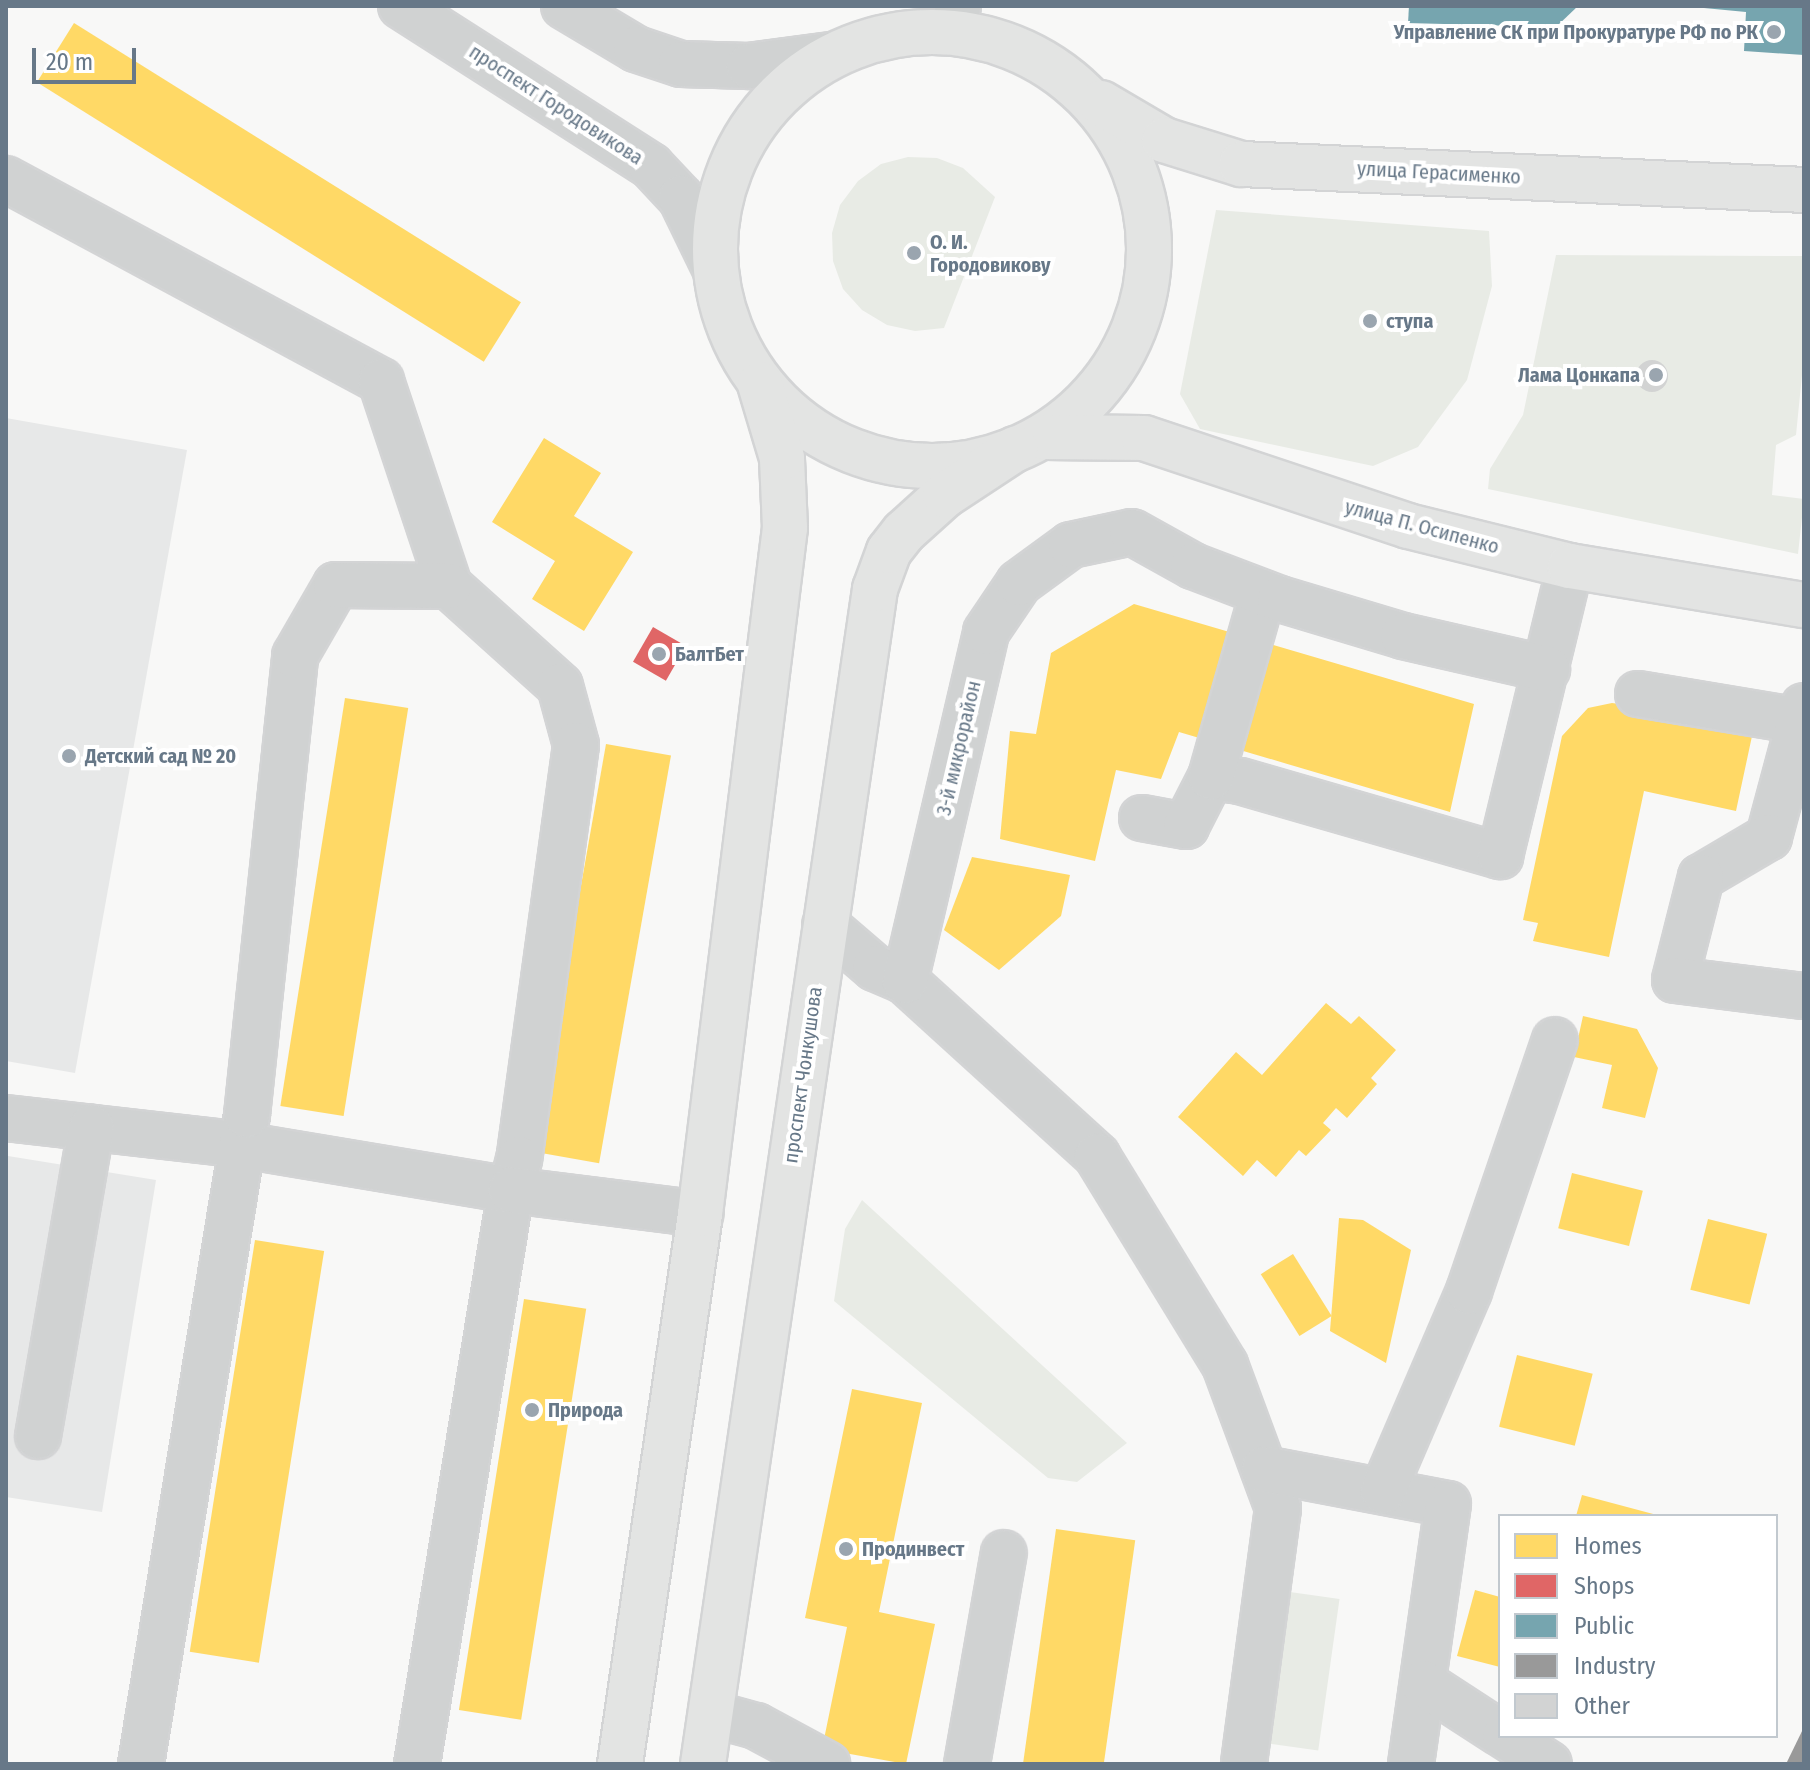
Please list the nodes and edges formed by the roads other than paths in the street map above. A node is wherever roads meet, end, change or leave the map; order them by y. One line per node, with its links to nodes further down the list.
1 (401, 6): 8 (street, проспект Городовикова)
2 (564, 6): 4 (street)
3 (956, 19): 4 (main road, улица Герасименко); 5 (main road, улица Герасименко)
4 (831, 55): 8 (main road, улица Герасименко)
5 (1089, 95): 7 (main road, улица Герасименко); 10 (main road)
6 (6, 179): 12 (street)
7 (1804, 190)
8 (714, 266): 9 (main road, улица Герасименко)
9 (760, 384): 10 (main road); 28 (main road)
10 (1030, 443): 11 (main road, улица П. Осипенко); 20 (main road, проспект Чонкушова)
11 (1570, 566): 14 (main road, улица П. Осипенко); 15 (street)
12 (449, 586): 26 (street); 27 (street)
13 (1263, 593): 15 (street, 3-й микрорайон); 18 (street); 21 (street, 3-й микрорайон)
14 (1804, 605)
15 (1547, 669): 18 (street)
16 (1638, 694): 17 (street)
17 (1802, 714): 22 (street)
18 (1211, 777): 19 (street)
19 (1142, 818)
20 (825, 925): 21 (street); 34 (main road, проспект Чонкушова)
21 (905, 981): 30 (street)
22 (1804, 996)
23 (1555, 1040): 31 (street)
24 (6, 1118): 25 (street)
25 (91, 1128): 26 (street); 29 (street)
26 (242, 1145): 27 (street); 37 (street)
27 (511, 1190): 28 (street); 38 (street)
28 (700, 1214): 39 (main road)
29 (38, 1436)
30 (1264, 1469): 31 (street); 43 (street)
31 (1383, 1491): 33 (street)
32 (1004, 1553): 42 (street)
33 (1423, 1683): 35 (street); 44 (street)
34 (712, 1714): 40 (main road, проспект Чонкушова); 41 (street)
35 (1498, 1732)
36 (1508, 1738): 45 (street)
37 (141, 1764)
38 (417, 1764)
39 (620, 1764)
40 (703, 1764)
41 (827, 1764)
42 (967, 1764)
43 (1244, 1764)
44 (1411, 1764)
45 (1549, 1764)

